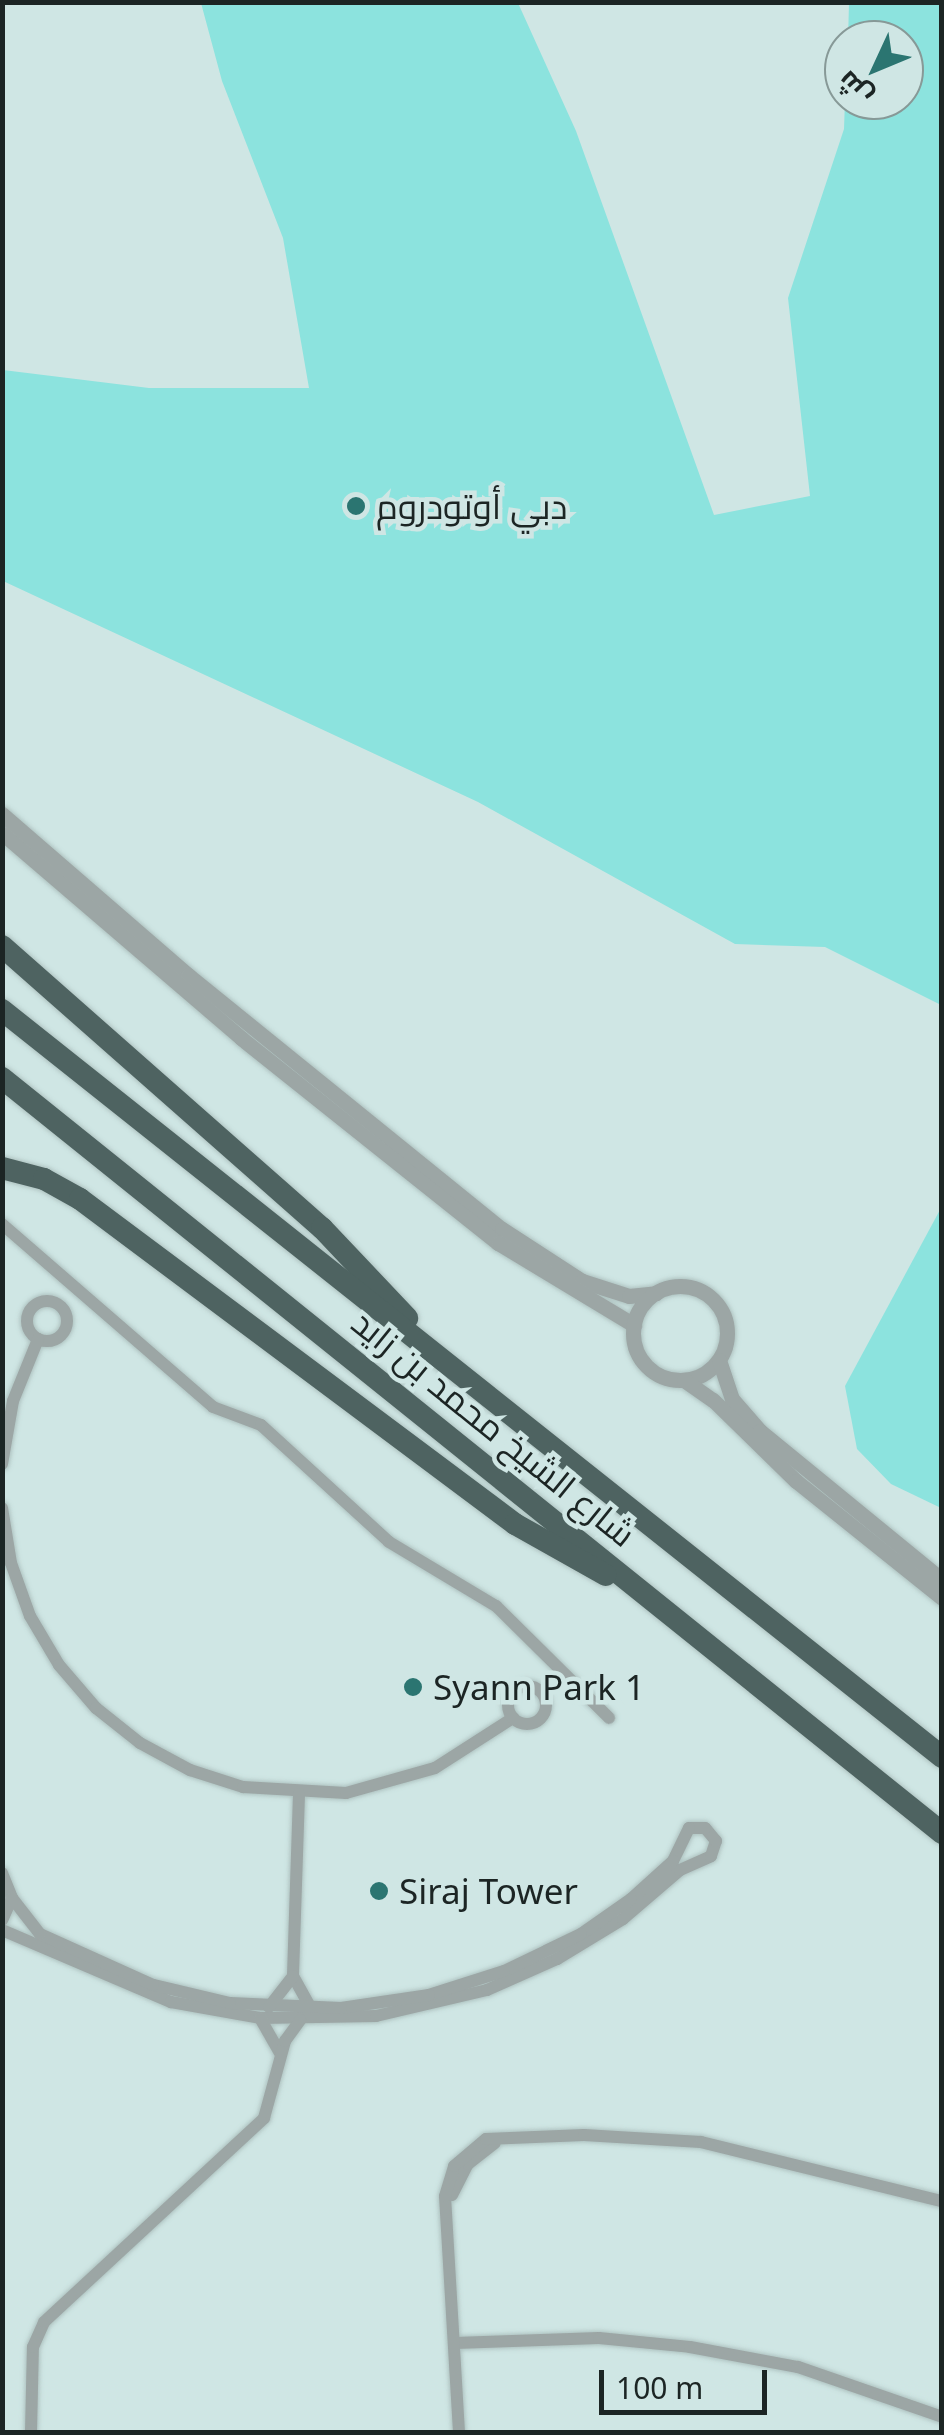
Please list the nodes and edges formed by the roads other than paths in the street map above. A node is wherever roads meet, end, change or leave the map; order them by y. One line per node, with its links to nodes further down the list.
1 (2, 814): 10 (street)
2 (2, 833): 11 (street)
3 (2, 946): 6 (highway)
4 (2, 960): 6 (highway)
5 (2, 1010): 13 (highway, شارع الشيخ محمد بن زايد)
6 (82, 1021): 13 (highway)
7 (9, 1086): 20 (highway, شارع الشيخ محمد بن زايد)
8 (2, 1168): 20 (highway)
9 (2, 1224): 23 (street)
10 (656, 1292): 11 (street); 14 (street)
11 (634, 1326): 15 (street)
12 (38, 1339): 16 (street)
13 (443, 1357): 24 (highway, شارع الشيخ محمد بن زايد)
14 (720, 1360): 15 (street); 19 (street)
15 (684, 1380): 21 (street)
16 (2, 1464)
17 (2, 1508): 18 (street)
18 (7, 1564): 25 (street)
19 (942, 1580)
20 (650, 1598): 26 (highway, شارع الشيخ محمد بن زايد)
21 (942, 1598)
22 (513, 1718): 25 (street)
23 (609, 1718)
24 (942, 1758)
25 (300, 1794): 31 (street)
26 (942, 1833)
27 (2, 1873): 28 (street)
28 (12, 1898): 29 (street); 33 (street)
29 (2, 1920)
30 (2, 1930): 33 (street)
31 (293, 1976): 32 (street); 33 (street)
32 (312, 2009): 33 (street); 34 (street)
33 (264, 2013): 34 (street); 35 (street)
34 (300, 2020): 35 (street)
35 (280, 2053): 39 (street)
36 (942, 2201): 37 (street)
37 (455, 2344): 38 (street); 40 (street)
38 (942, 2417)
39 (34, 2429)
40 (459, 2432)

